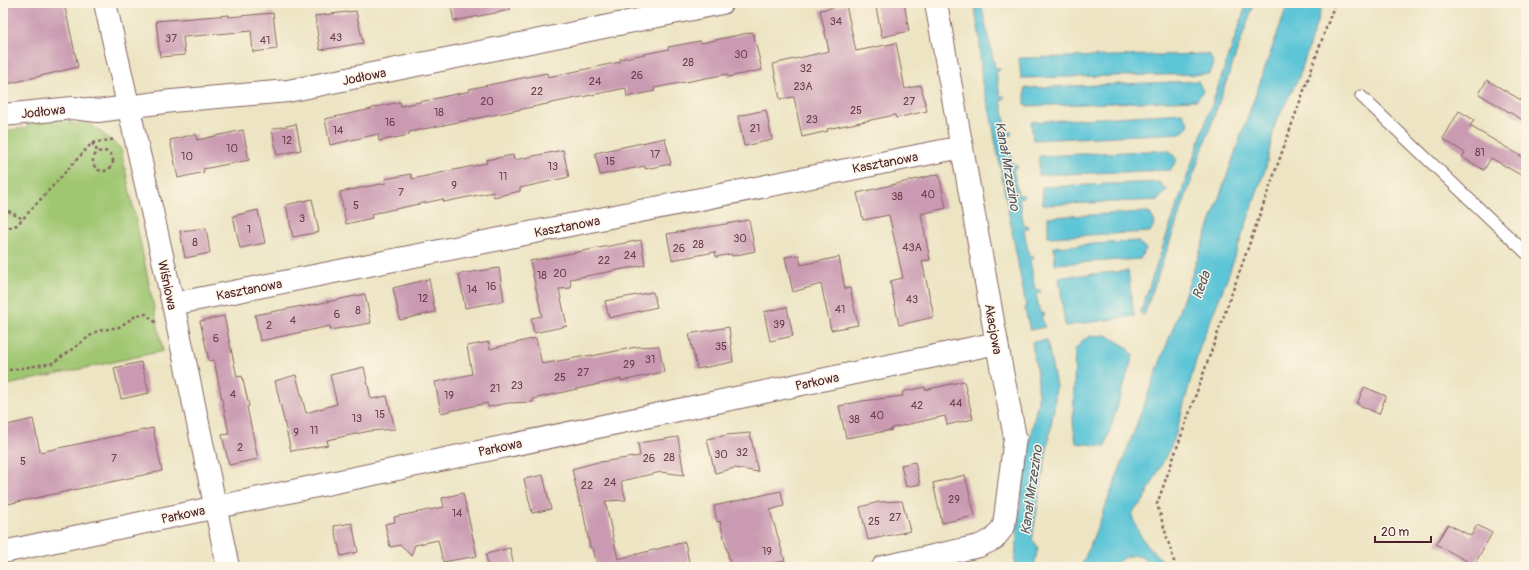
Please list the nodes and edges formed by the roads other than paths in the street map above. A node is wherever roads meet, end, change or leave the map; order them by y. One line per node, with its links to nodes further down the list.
1 (105, 3): 5 (street, Wiśniowa)
2 (722, 3): 5 (street, Jodłowa)
3 (936, 3): 7 (street, Akacjowa)
4 (1361, 96): 8 (lane)
5 (129, 108): 6 (street, Jodłowa); 9 (street, Wiśniowa)
6 (3, 115)
7 (962, 147): 9 (street, Kasztanowa); 10 (street, Akacjowa)
8 (1526, 252)
9 (175, 315): 11 (street, Wiśniowa)
10 (997, 343): 11 (street, Parkowa); 14 (street, Akacjowa)
11 (216, 507): 12 (street, Parkowa); 13 (street, Wiśniowa)
12 (3, 552)
13 (228, 567)
14 (883, 567)

